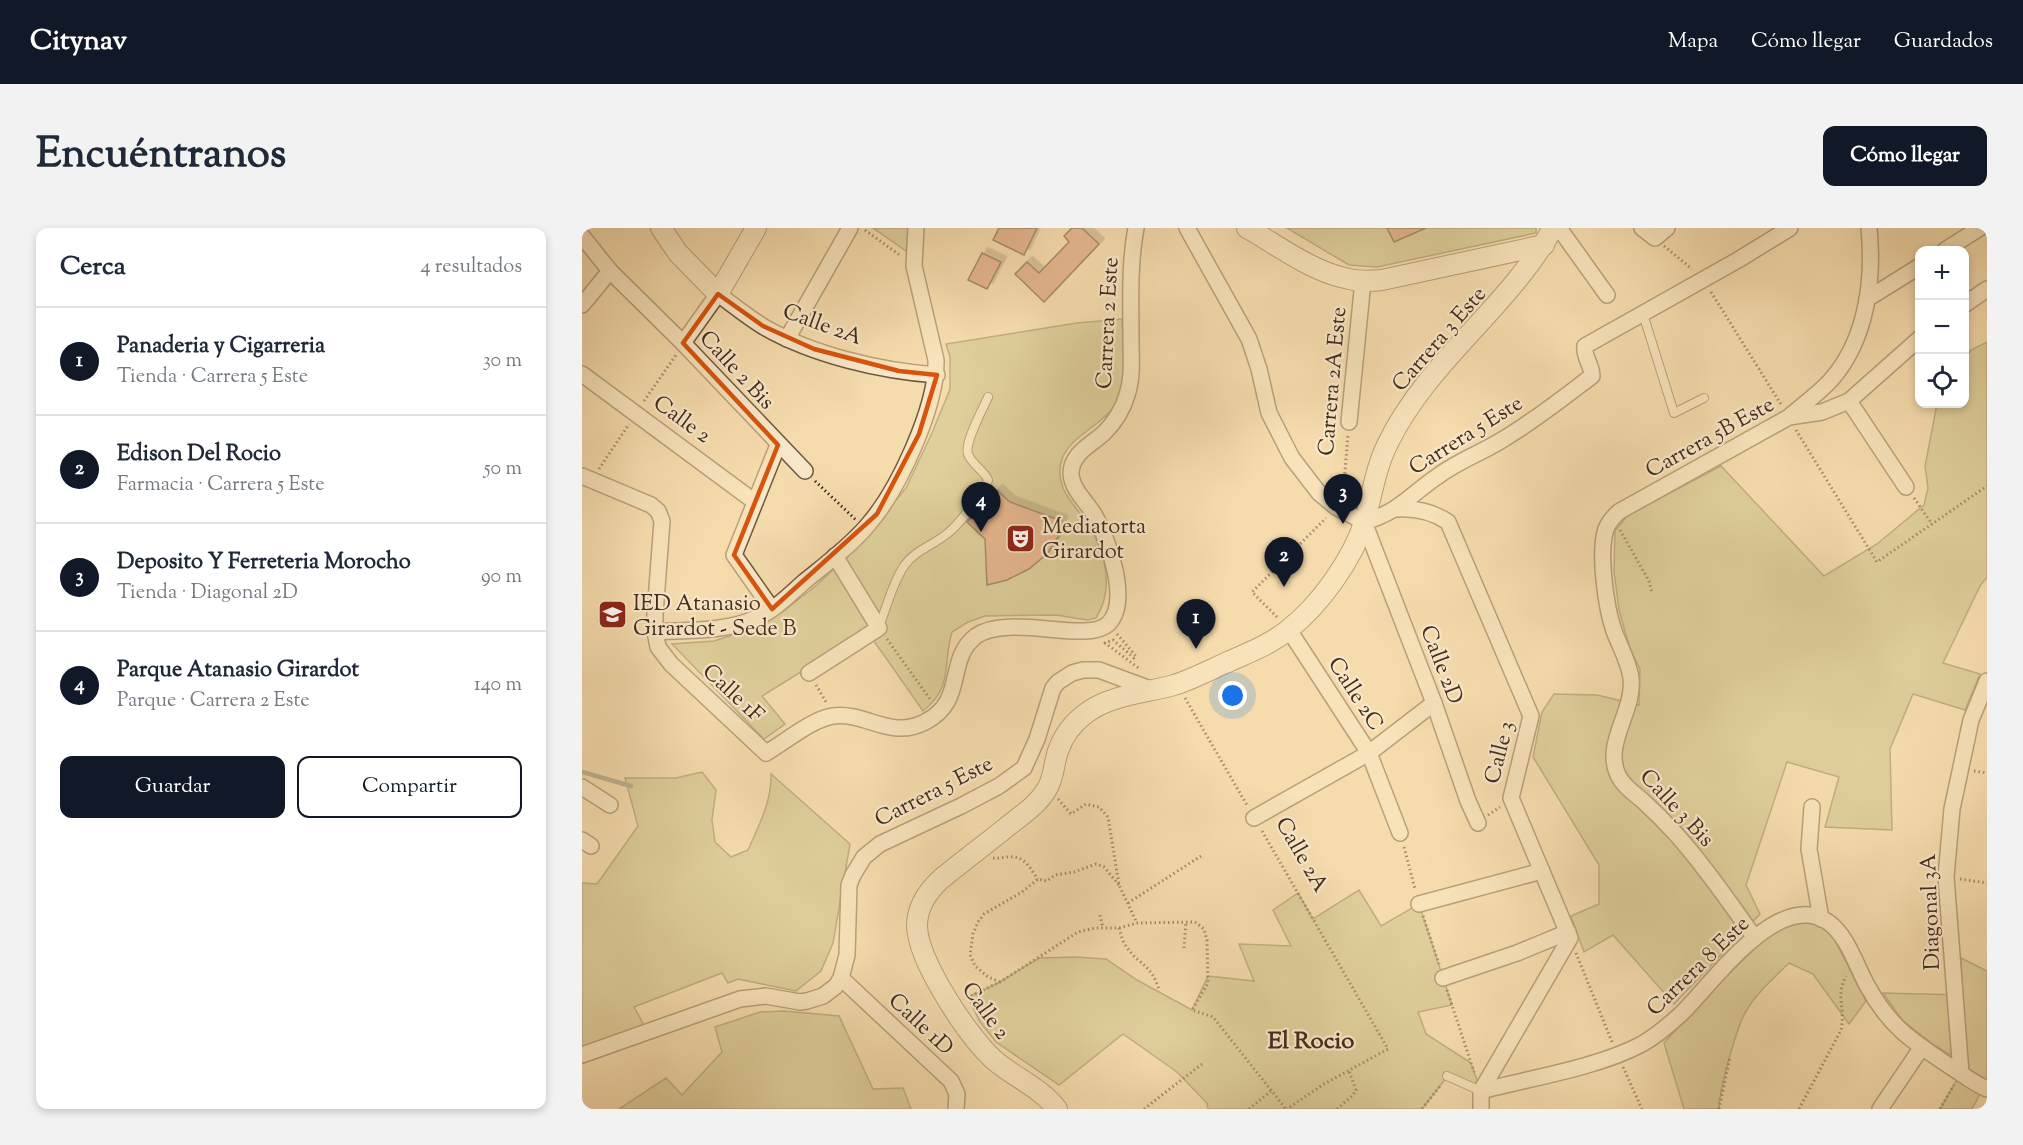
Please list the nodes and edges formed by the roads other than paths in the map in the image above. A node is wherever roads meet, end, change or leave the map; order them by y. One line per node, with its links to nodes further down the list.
1 (661, 228): 21 (street, Calle 2A)
2 (756, 228): 21 (street)
3 (850, 228): 27 (street)
4 (916, 228): 31 (street)
5 (1136, 228): 54 (street, Carrera 2 Este)
6 (1187, 228): 44 (street)
7 (1247, 228): 19 (street)
8 (1559, 228): 22 (street)
9 (1642, 228): 10 (street)
10 (1667, 228)
11 (1790, 228): 26 (street, Carrera 5 Este)
12 (1869, 228): 23 (street)
13 (1980, 228): 16 (street)
14 (582, 236): 18 (street, Calle 2 Bis)
15 (1548, 236): 19 (street); 44 (street, Carrera 3 Este)
16 (1951, 246)
17 (1915, 269): 23 (street)
18 (610, 271): 25 (street); 29 (street, Calle 2 Bis)
19 (1363, 281): 36 (street, Carrera 2A Este)
20 (1987, 289): 24 (street)
21 (718, 294): 27 (street, Calle 2A); 29 (street)
22 (1607, 295)
23 (1867, 299): 35 (street)
24 (1969, 302)
25 (582, 305)
26 (1643, 314): 33 (lane); 42 (street, Carrera 5 Este)
27 (788, 339): 31 (street, Calle 2A)
28 (1915, 342): 34 (street, Carrera 5B Este)
29 (683, 343): 37 (street, Calle 2 Bis)
30 (582, 374): 41 (street, Calle 2)
31 (937, 375): 45 (street)
32 (988, 396): 47 (lane)
33 (1704, 398)
34 (1849, 401): 35 (street, Carrera 5B Este); 40 (street)
35 (1788, 417): 43 (street, Carrera 5B Este)
36 (1349, 422)
37 (778, 445): 38 (street, Calle 2 Bis); 41 (street)
38 (806, 471)
39 (585, 483): 49 (street)
40 (1906, 487)
41 (755, 502): 46 (street)
42 (1397, 509): 44 (street, Carrera 5 Este); 62 (street, Calle 3)
43 (1610, 520): 66 (street, Calle 3 Bis)
44 (1364, 522): 48 (street); 53 (street, Calle 2D)
45 (835, 556): 46 (street); 47 (street)
46 (772, 609): 49 (street)
47 (879, 628): 50 (street)
48 (1289, 630): 52 (street); 55 (street, Calle 2C)
49 (655, 632): 54 (street, Calle 1F)
50 (809, 673)
51 (1987, 681): 71 (street, Diagonal 3A)
52 (1153, 690): 67 (street, Carrera 5 Este); 76 (street, Calle 2)
53 (1434, 703): 55 (street); 60 (street, Calle 2D)
54 (834, 716)
55 (1369, 753): 59 (street); 61 (street, Calle 2C)
56 (582, 787): 57 (street)
57 (609, 805)
58 (1812, 807): 64 (street)
59 (1254, 818)
60 (1478, 823)
61 (1400, 833)
62 (1542, 871): 63 (street); 65 (street, Calle 3)
63 (1419, 904)
64 (1821, 919): 66 (street, Carrera 8 Este); 69 (street)
65 (1569, 935): 68 (street); 74 (street)
66 (1755, 938): 74 (street, Carrera 8 Este)
67 (841, 978): 70 (street); 75 (street, Calle 1D)
68 (1443, 978)
69 (1922, 1047): 71 (street); 78 (street)
70 (582, 1055)
71 (1960, 1073): 73 (street)
72 (1447, 1077): 74 (lane)
73 (1987, 1089)
74 (1481, 1091): 77 (street)
75 (956, 1109)
76 (1057, 1109)
77 (1481, 1109)
78 (1880, 1109)

